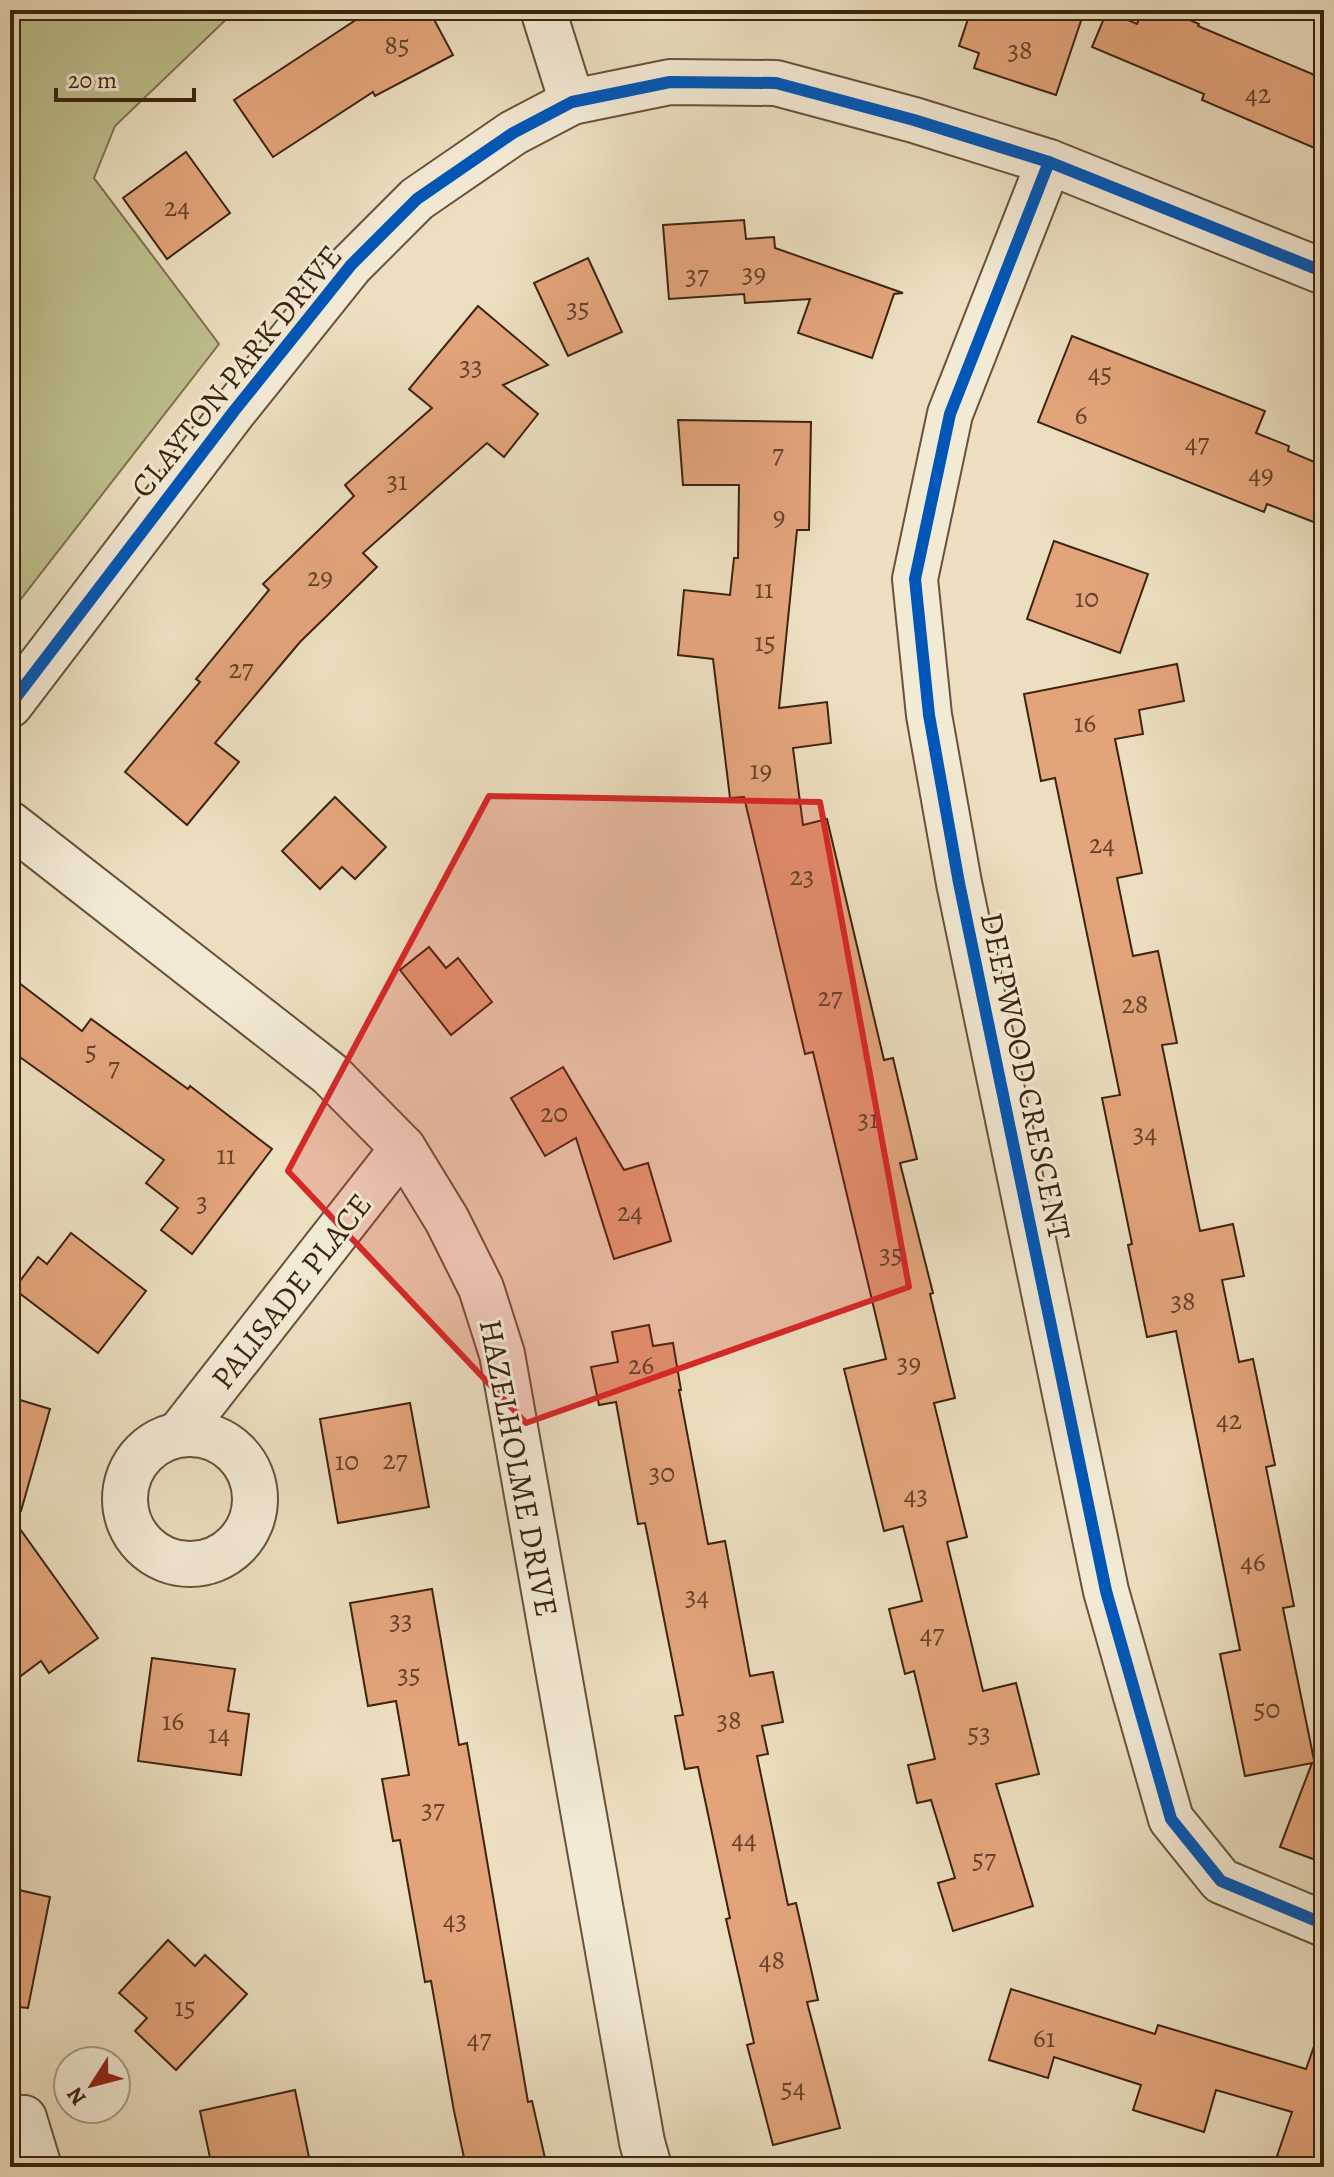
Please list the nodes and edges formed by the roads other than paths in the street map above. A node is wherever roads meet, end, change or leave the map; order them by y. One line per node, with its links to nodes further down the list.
1 (543, 10): 2 (street)
2 (572, 102): 3 (street, CLAYTON PARK DRIVE); 5 (street, CLAYTON PARK DRIVE)
3 (1049, 162): 4 (street, CLAYTON PARK DRIVE); 9 (street, DEEPWOOD CRESCENT)
4 (1324, 272)
5 (10, 705)
6 (10, 824): 7 (street, HAZELHOLME DRIVE)
7 (403, 1148): 8 (street, PALISADE PLACE); 12 (street, HAZELHOLME DRIVE)
8 (179, 1434)
9 (1324, 1924)
10 (24, 2118): 11 (street)
11 (39, 2167)
12 (649, 2167)

